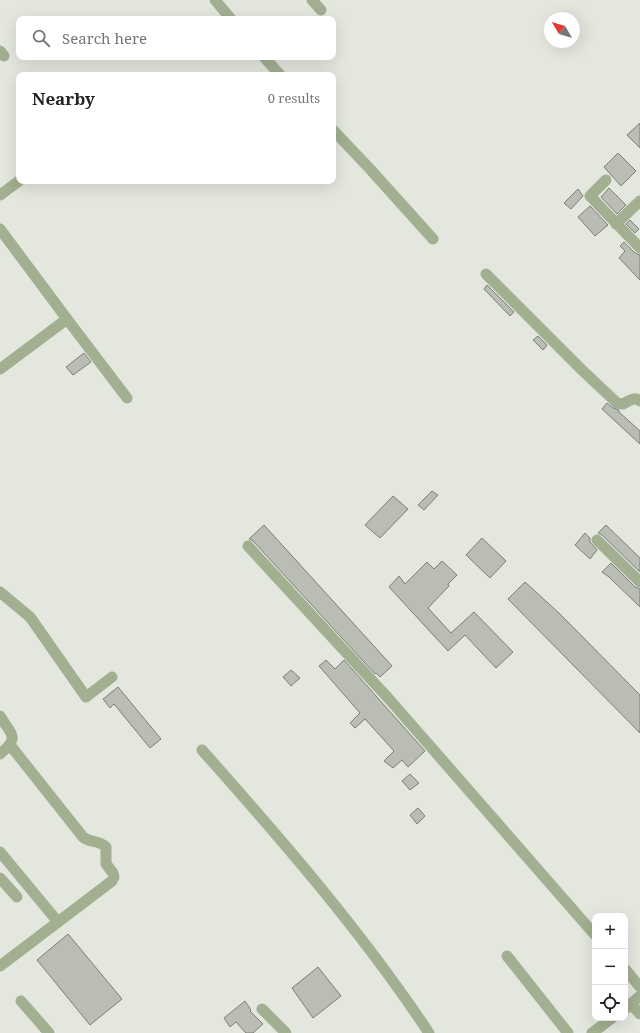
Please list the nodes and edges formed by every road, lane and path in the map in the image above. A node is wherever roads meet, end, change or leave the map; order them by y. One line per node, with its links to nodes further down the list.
1 (215, 0): 4 (street)
2 (312, 0): 3 (street)
3 (321, 10)
4 (228, 16)
5 (267, 60): 6 (street)
6 (277, 72)
7 (336, 133): 14 (street)
8 (606, 180): 12 (street)
9 (16, 183): 10 (street)
10 (0, 195)
11 (640, 201): 12 (street)
12 (616, 224): 15 (street)
13 (0, 229): 17 (street)
14 (433, 239)
15 (640, 248)
16 (486, 274): 20 (street)
17 (67, 319): 18 (street); 19 (street)
18 (0, 369)
19 (127, 398)
20 (640, 401)
21 (597, 540): 23 (street)
22 (248, 546): 34 (street)
23 (640, 582)
24 (0, 592): 25 (street)
25 (112, 677)
26 (0, 716): 27 (street)
27 (10, 745): 29 (street); 33 (street)
28 (202, 750): 48 (street)
29 (0, 754)
30 (0, 852): 33 (street)
31 (0, 878): 32 (street)
32 (17, 897)
33 (58, 922): 36 (street)
34 (592, 932)
35 (507, 956): 49 (street)
36 (0, 966)
37 (628, 973): 38 (street)
38 (640, 987)
39 (640, 996): 41 (street)
40 (21, 1001): 46 (street)
41 (628, 1006): 43 (street)
42 (262, 1009): 47 (street)
43 (640, 1014)
44 (609, 1021): 45 (street)
45 (598, 1031)
46 (49, 1033)
47 (286, 1033)
48 (429, 1033)
49 (568, 1033)

